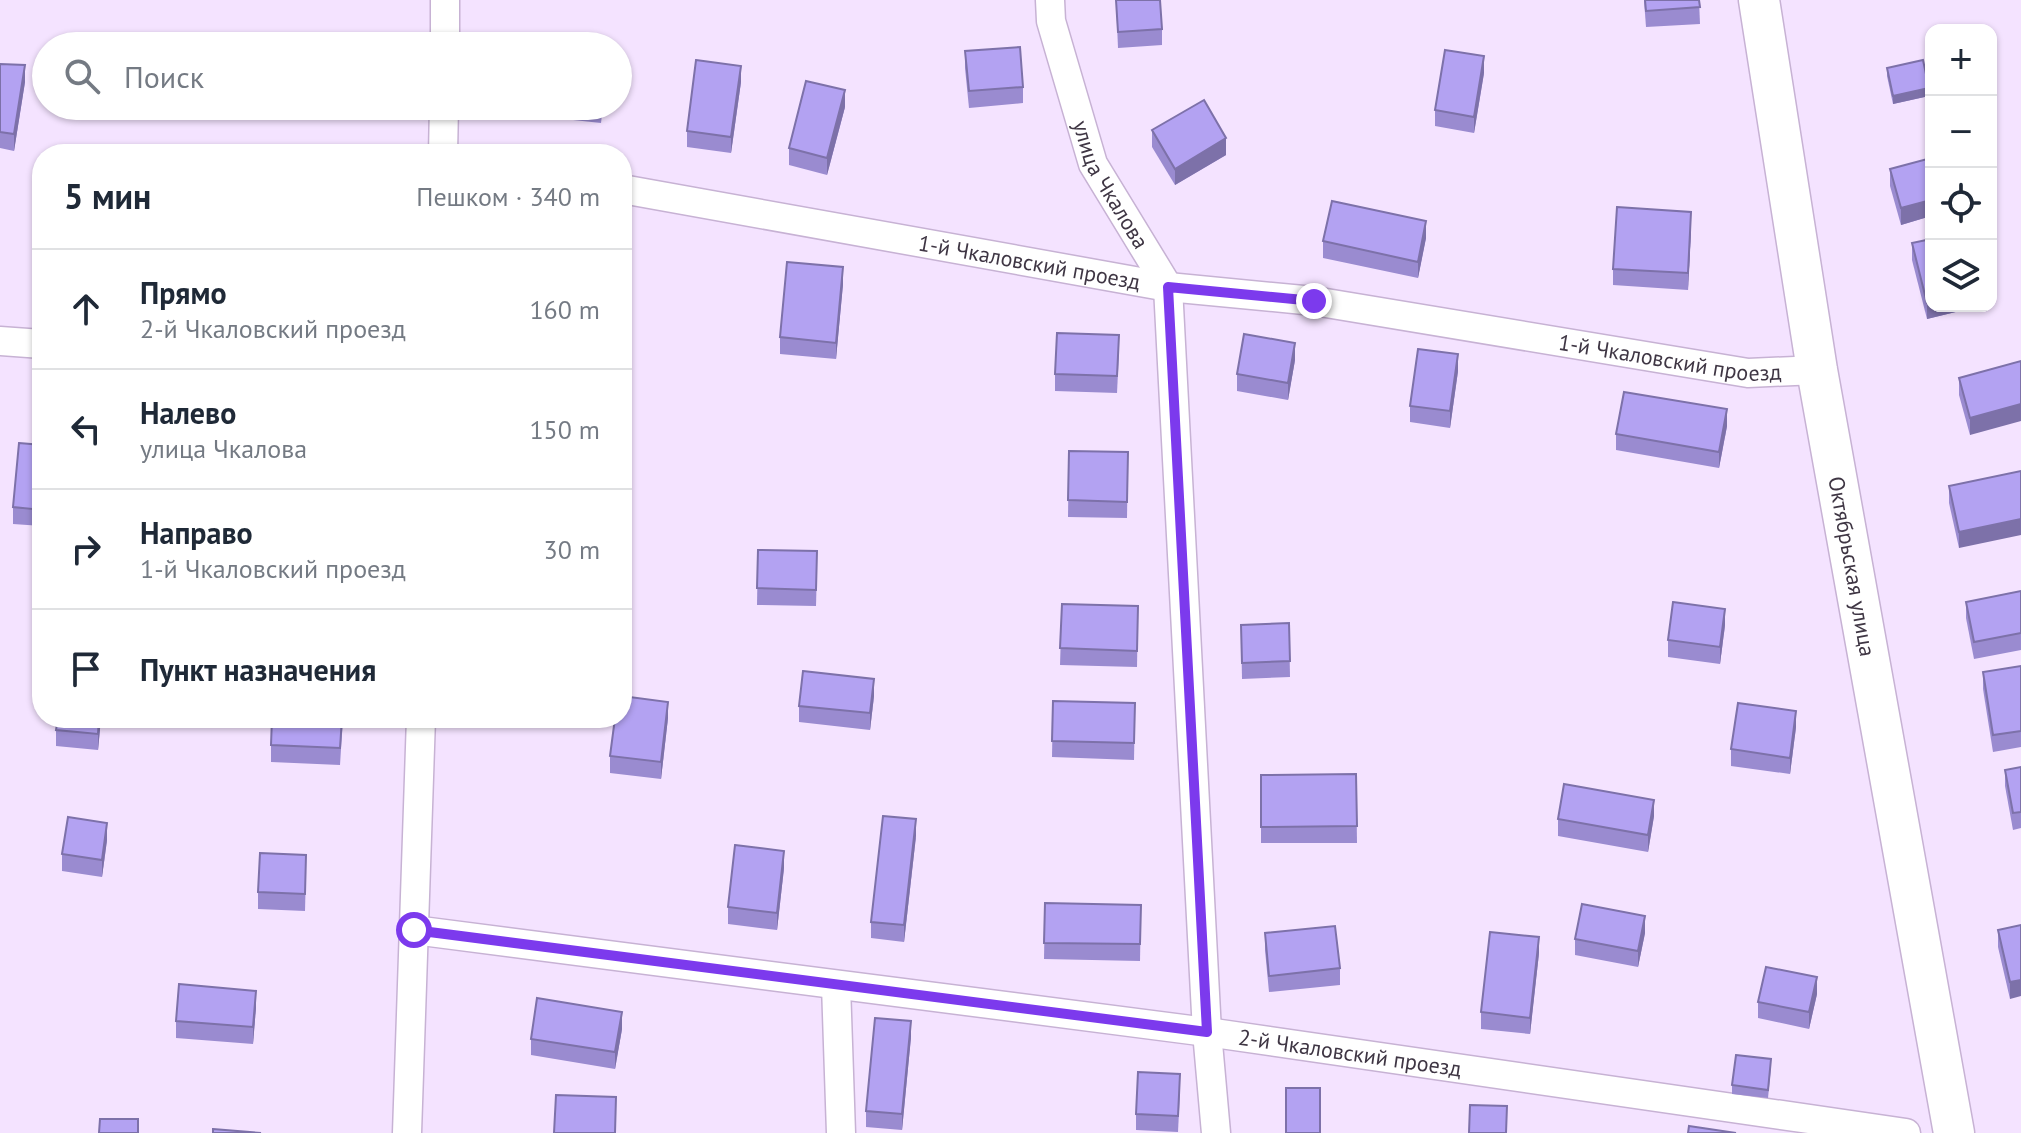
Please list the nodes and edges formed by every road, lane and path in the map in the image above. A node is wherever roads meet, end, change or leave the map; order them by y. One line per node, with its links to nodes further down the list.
1 (445, 0): 4 (street)
2 (1050, 0): 8 (street, улица Чкалова)
3 (1759, 0): 11 (street, Октябрьская улица)
4 (445, 32)
5 (444, 120): 6 (street)
6 (443, 144)
7 (632, 191): 8 (street, 1-й Чкаловский проезд)
8 (1168, 287): 11 (street, 1-й Чкаловский проезд); 15 (street, улица Чкалова)
9 (0, 341): 10 (street)
10 (32, 343)
11 (1817, 370): 20 (street, Октябрьская улица)
12 (421, 728): 13 (street)
13 (414, 930): 14 (street, 2-й Чкаловский проезд); 16 (street)
14 (836, 985): 15 (street, 2-й Чкаловский проезд); 17 (street)
15 (1207, 1032): 18 (street, улица Чкалова); 19 (street, 2-й Чкаловский проезд)
16 (407, 1133)
17 (841, 1133)
18 (1216, 1133)
19 (1906, 1133)
20 (1954, 1133)

